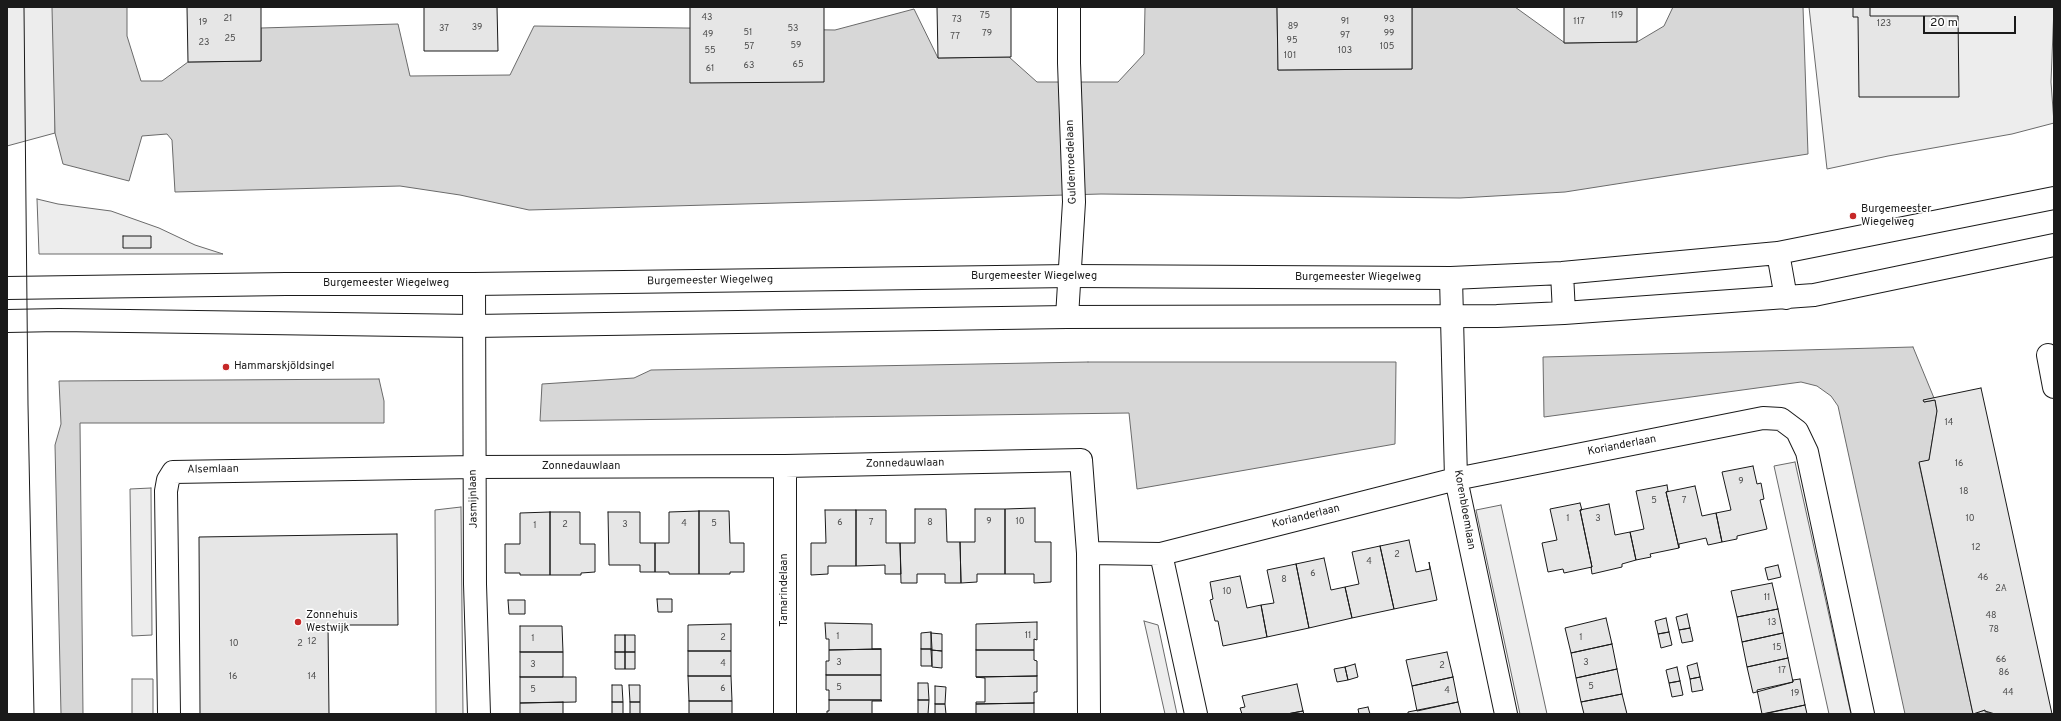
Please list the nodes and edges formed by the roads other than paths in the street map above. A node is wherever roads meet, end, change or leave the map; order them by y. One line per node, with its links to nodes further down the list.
1 (1069, 7): 6 (street, Guldenroedelaan)
2 (2054, 198): 4 (street, Burgemeester Wiegelweg)
3 (2054, 245): 10 (street)
4 (1778, 253): 5 (street, Burgemeester Wiegelweg); 10 (street)
5 (1562, 273): 7 (street, Burgemeester Wiegelweg); 11 (street)
6 (1071, 276): 7 (street, Burgemeester Wiegelweg); 8 (street, Burgemeester Wiegelweg); 13 (street, Guldenroedelaan)
7 (1451, 278): 12 (street, Korenbloemlaan)
8 (474, 284): 9 (street, Burgemeester Wiegelweg); 15 (street, Jasmijnlaan)
9 (7, 288)
10 (1786, 298): 11 (street)
11 (1564, 313): 12 (street)
12 (1453, 315): 13 (street); 20 (street, Korenbloemlaan)
13 (1067, 317): 15 (street)
14 (7, 321): 15 (street)
15 (474, 326): 19 (street, Jasmijnlaan)
16 (2048, 356): 17 (street)
17 (2054, 387)
18 (785, 466): 19 (street, Zonnedauwlaan); 21 (street, Zonnedauwlaan); 25 (street, Tamarindelaan)
19 (474, 467): 23 (street, Alsemlaan); 24 (street, Jasmijnlaan)
20 (1456, 479): 22 (street, Korianderlaan); 28 (street, Korenbloemlaan); 29 (street, Korianderlaan)
21 (1088, 553): 22 (street, Korianderlaan); 26 (street, Zonnedauwlaan)
22 (1161, 554): 27 (street)
23 (169, 714)
24 (479, 714)
25 (786, 714)
26 (1089, 714)
27 (1196, 714)
28 (1506, 714)
29 (1863, 714)

